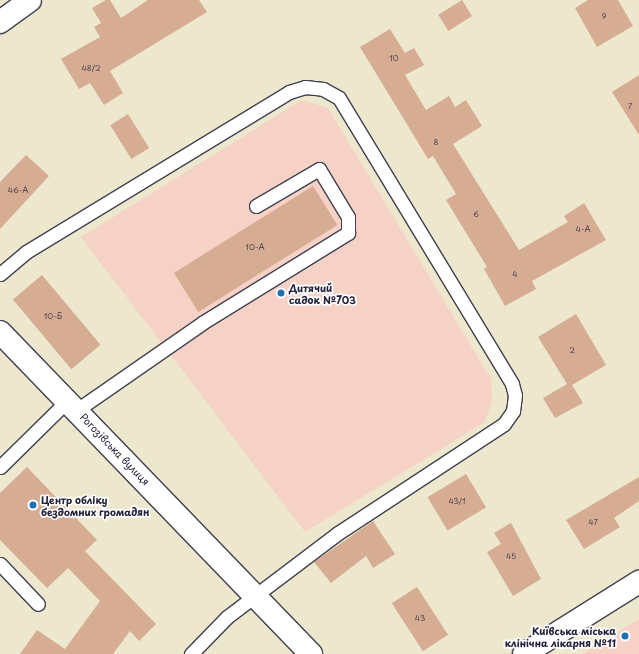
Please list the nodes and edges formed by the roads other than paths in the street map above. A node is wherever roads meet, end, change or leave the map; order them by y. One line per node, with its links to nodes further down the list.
1 (30, 0): 2 (street)
2 (0, 22)
3 (256, 206): 6 (lane)
4 (0, 274): 10 (lane)
5 (0, 332): 6 (street, Рогозівська вулиця)
6 (73, 405): 7 (lane); 10 (street, Рогозівська вулиця)
7 (0, 467)
8 (0, 564): 11 (lane)
9 (639, 582): 14 (street)
10 (254, 596): 12 (lane); 13 (street, Рогозівська вулиця)
11 (38, 604)
12 (191, 654)
13 (312, 654)
14 (524, 654)

